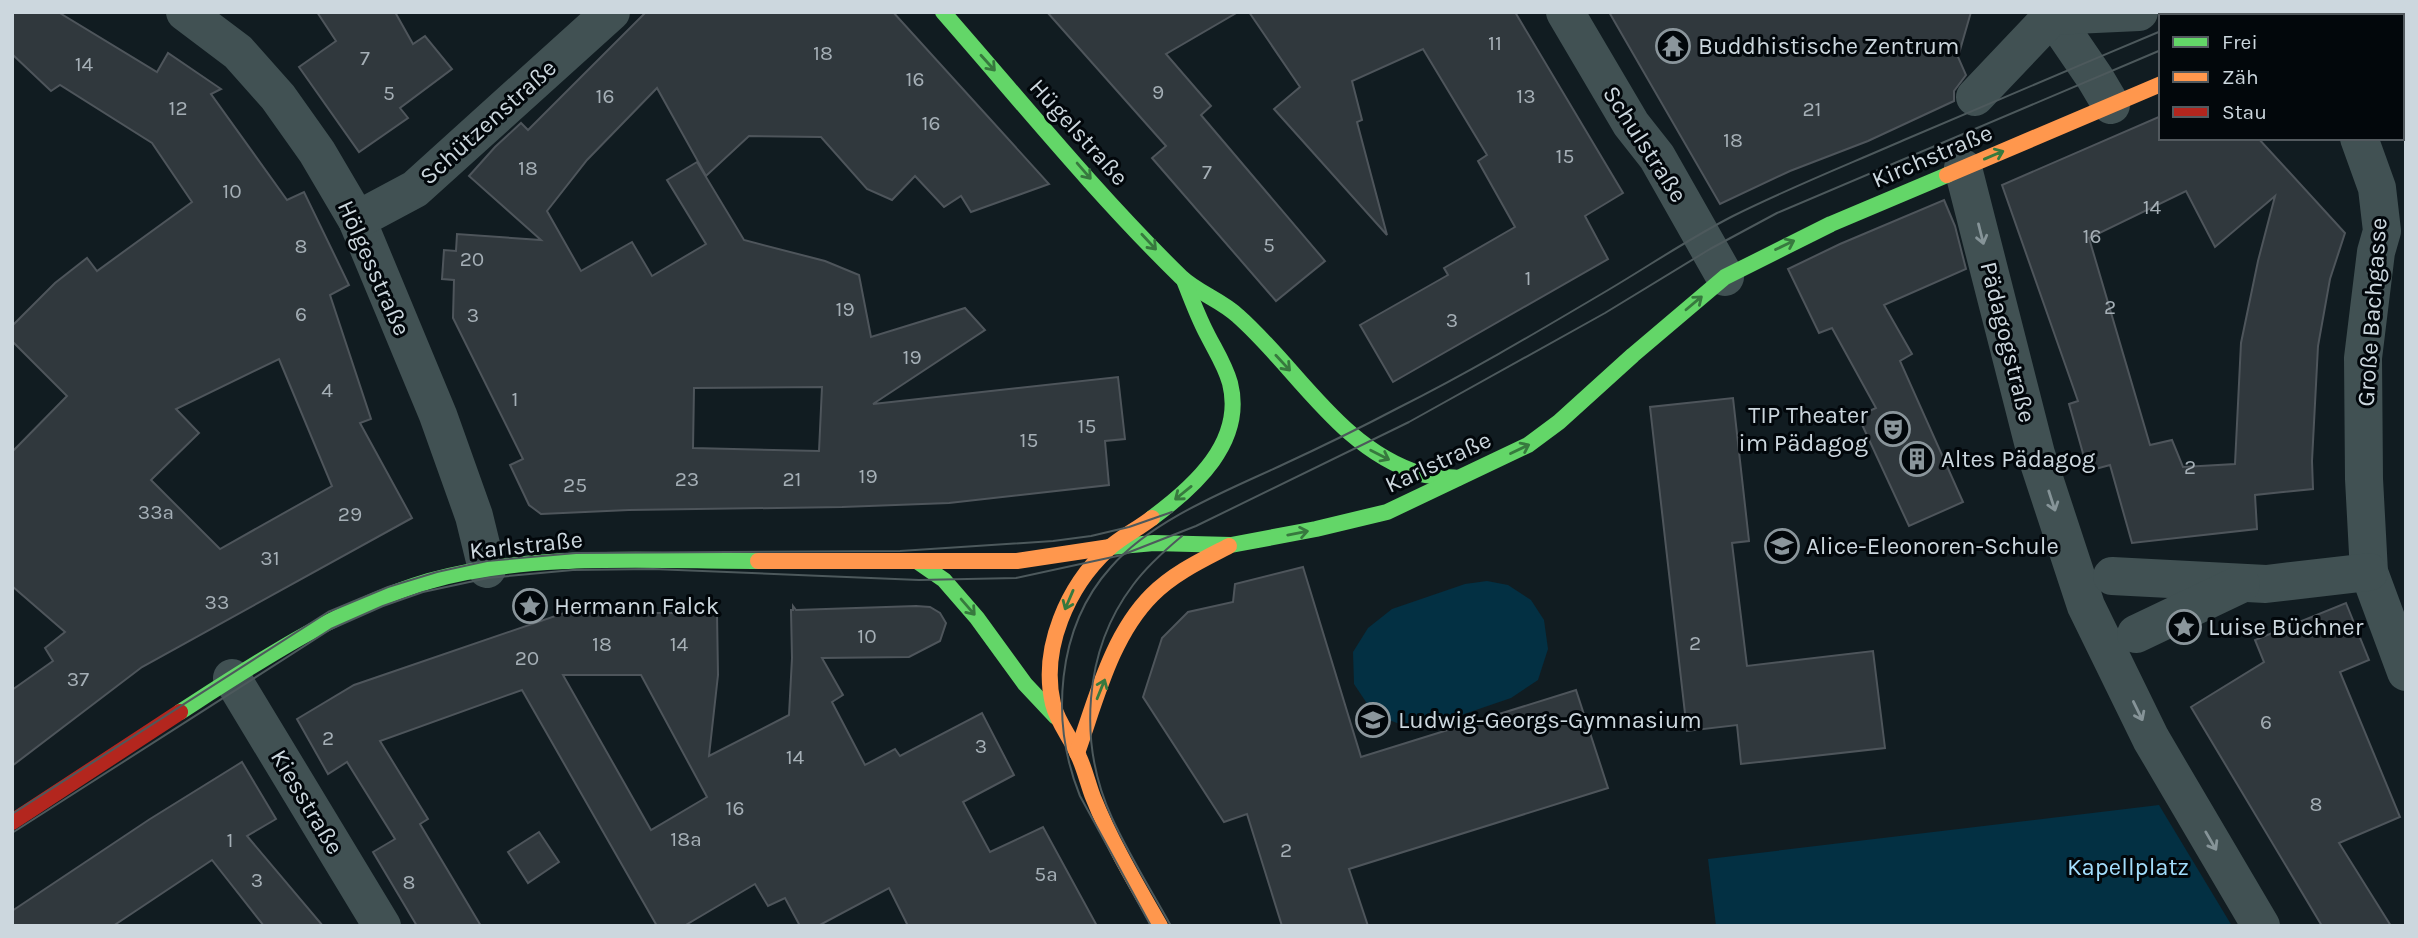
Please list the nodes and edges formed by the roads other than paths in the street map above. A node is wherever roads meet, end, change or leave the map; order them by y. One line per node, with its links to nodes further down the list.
1 (185, 12): 12 (street, Hölgesstraße)
2 (611, 12): 12 (street, Schützenstraße)
3 (943, 12): 14 (main road, Hügelstraße, one-way to 14)
4 (1565, 12): 13 (street, Schulstraße)
5 (2139, 12): 6 (street)
6 (2051, 14): 8 (street); 9 (street)
7 (2159, 85): 9 (main road, Kirchstraße)
8 (1975, 97)
9 (2111, 106): 11 (main road, Kirchstraße, one-way to 9)
10 (2361, 140): 21 (street, Große Bachgasse)
11 (1964, 167): 13 (main road, Kirchstraße, one-way to 11); 32 (street, Pädagogstraße, one-way to 32)
12 (357, 220): 20 (street, Hölgesstraße)
13 (1725, 277): 16 (main road, Karlstraße, one-way to 13)
14 (1184, 280): 15 (main road, Hügelstraße); 16 (main road, Hügelstraße, one-way to 16)
15 (1226, 441): 18 (main road, Karlstraße, one-way to 18)
16 (1458, 478): 17 (main road, Karlstraße, one-way to 16)
17 (1231, 545): 18 (main road, Karlstraße); 28 (main road, one-way to 17)
18 (1110, 547): 19 (main road, Karlstraße); 27 (main road, one-way to 27)
19 (918, 562): 20 (main road, Karlstraße); 27 (main road, one-way to 27)
20 (487, 569): 26 (main road, Karlstraße)
21 (2369, 572): 23 (street); 25 (street, Große Bachgasse)
22 (2112, 576): 23 (street)
23 (2244, 583): 24 (street)
24 (2136, 634)
25 (2406, 672)
26 (232, 678): 29 (main road, Karlstraße); 30 (street, Kiesstraße)
27 (1056, 717): 28 (main road)
28 (1077, 753): 31 (main road)
29 (12, 822)
30 (382, 926)
31 (1160, 926)
32 (2261, 926)

